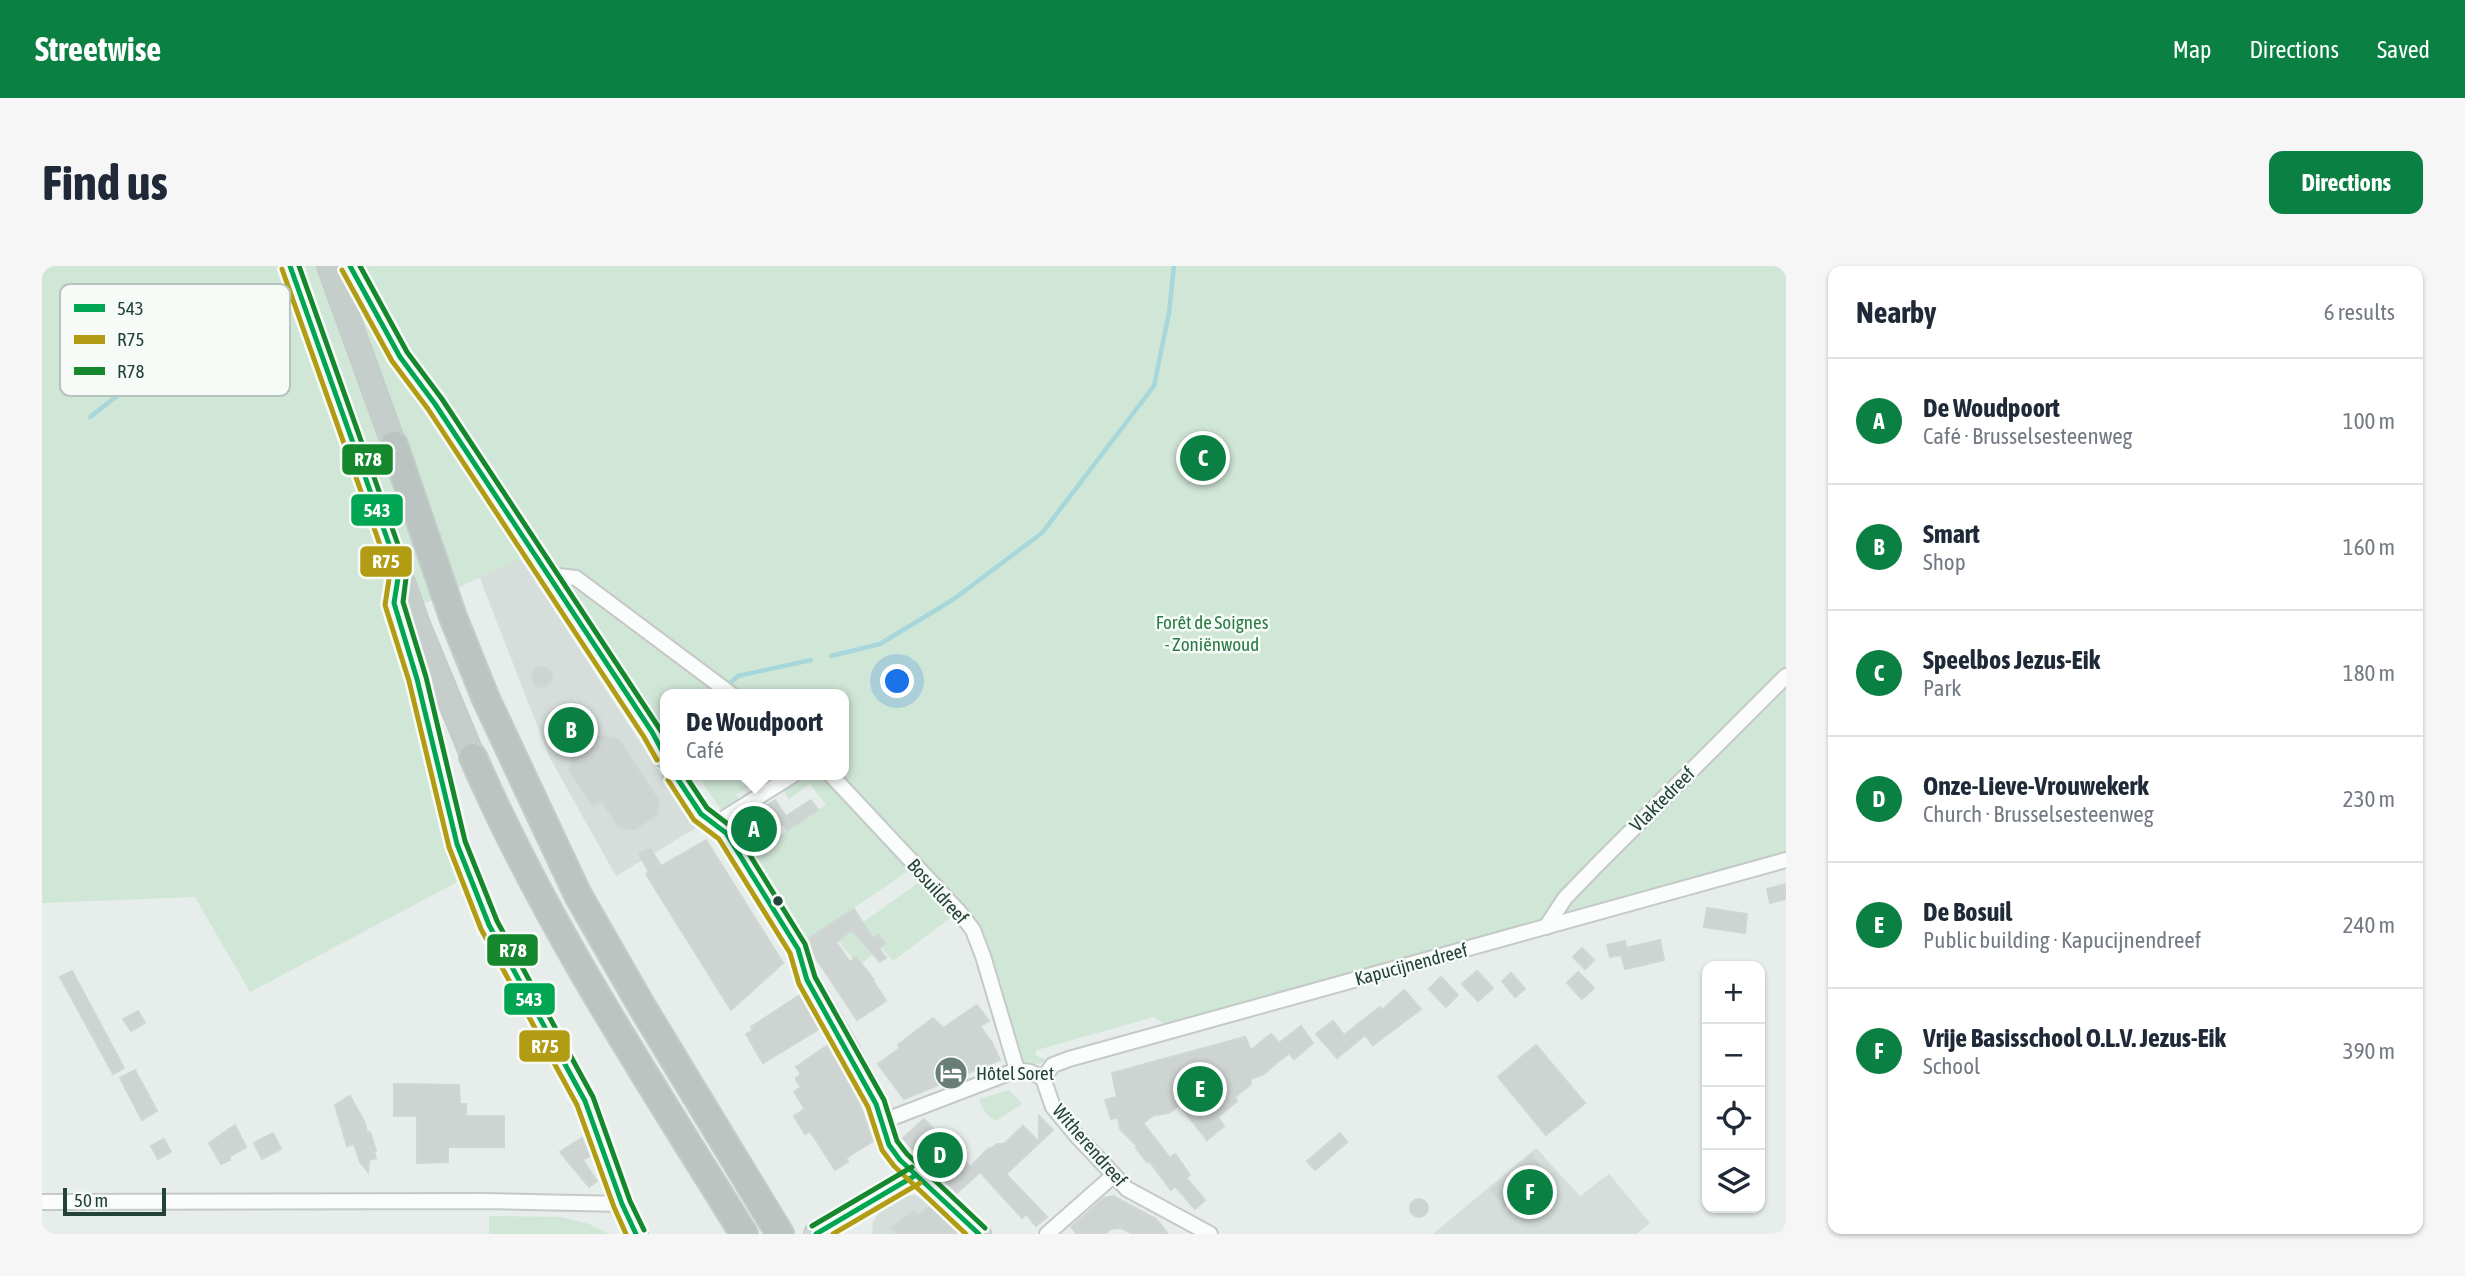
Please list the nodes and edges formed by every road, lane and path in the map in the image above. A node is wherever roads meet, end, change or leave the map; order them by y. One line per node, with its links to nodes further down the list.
1 (290, 266): 5 (highway)
2 (328, 266): 4 (highway)
3 (350, 266): 6 (highway)
4 (394, 445): 27 (highway)
5 (399, 572): 10 (highway); 23 (highway)
6 (556, 576): 8 (street); 9 (main road)
7 (1786, 676): 16 (street, Vlaktedreef)
8 (724, 689)
9 (660, 747)
10 (473, 757): 26 (highway)
11 (678, 780): 14 (main road)
12 (785, 780): 14 (street)
13 (836, 780): 17 (street, Bosuildreef)
14 (715, 824): 19 (main road)
15 (1786, 860): 16 (street, Kapucijnendreef)
16 (1546, 927): 18 (street, Kapucijnendreef)
17 (1017, 1070): 18 (street); 19 (street)
18 (1043, 1078): 21 (street, Witherendreef)
19 (881, 1122): 20 (main road)
20 (916, 1175): 24 (main road); 28 (main road)
21 (1114, 1175): 29 (street); 30 (street, Witherendreef)
22 (42, 1202): 23 (street)
23 (613, 1203): 25 (main road)
24 (822, 1230)
25 (636, 1234)
26 (744, 1234)
27 (780, 1234)
28 (978, 1234)
29 (1046, 1234)
30 (1210, 1234)

